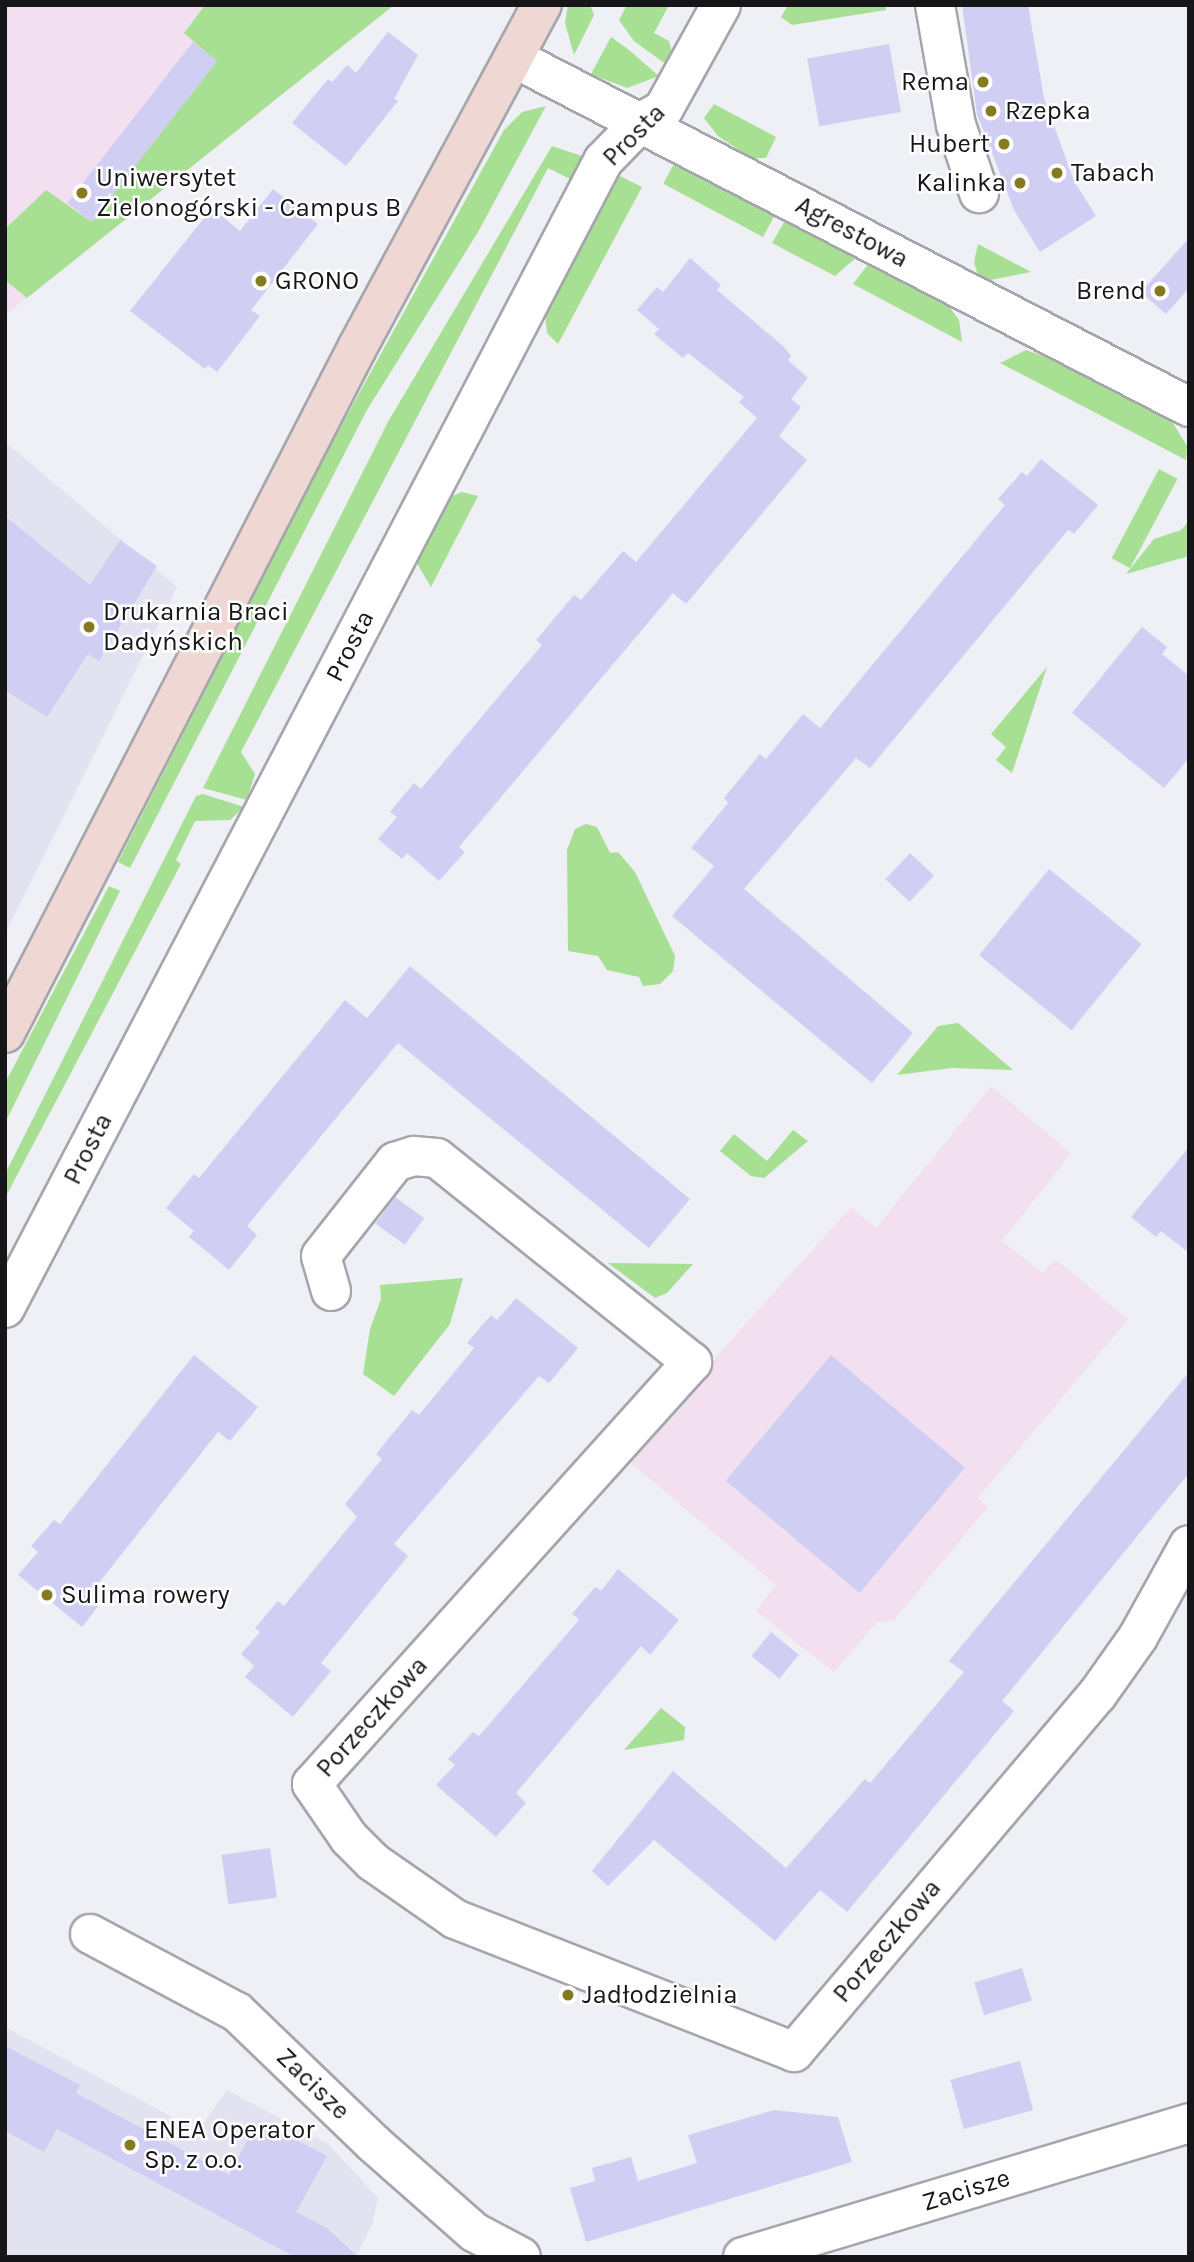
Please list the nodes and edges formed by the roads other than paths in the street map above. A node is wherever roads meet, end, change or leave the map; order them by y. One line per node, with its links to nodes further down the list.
1 (542, 5): 4 (street)
2 (721, 5): 5 (street, Prosta)
3 (935, 5): 6 (street)
4 (514, 58): 5 (street, Agrestowa); 8 (street)
5 (640, 122): 7 (street, Agrestowa); 10 (street, Prosta)
6 (979, 193)
7 (1189, 407)
8 (5, 1033)
9 (331, 1291): 11 (street, Porzeczkowa)
10 (5, 1308)
11 (1189, 1545)
12 (90, 1934): 14 (street, Zacisze)
13 (1189, 2123): 15 (street, Zacisze)
14 (521, 2257)
15 (743, 2257)

